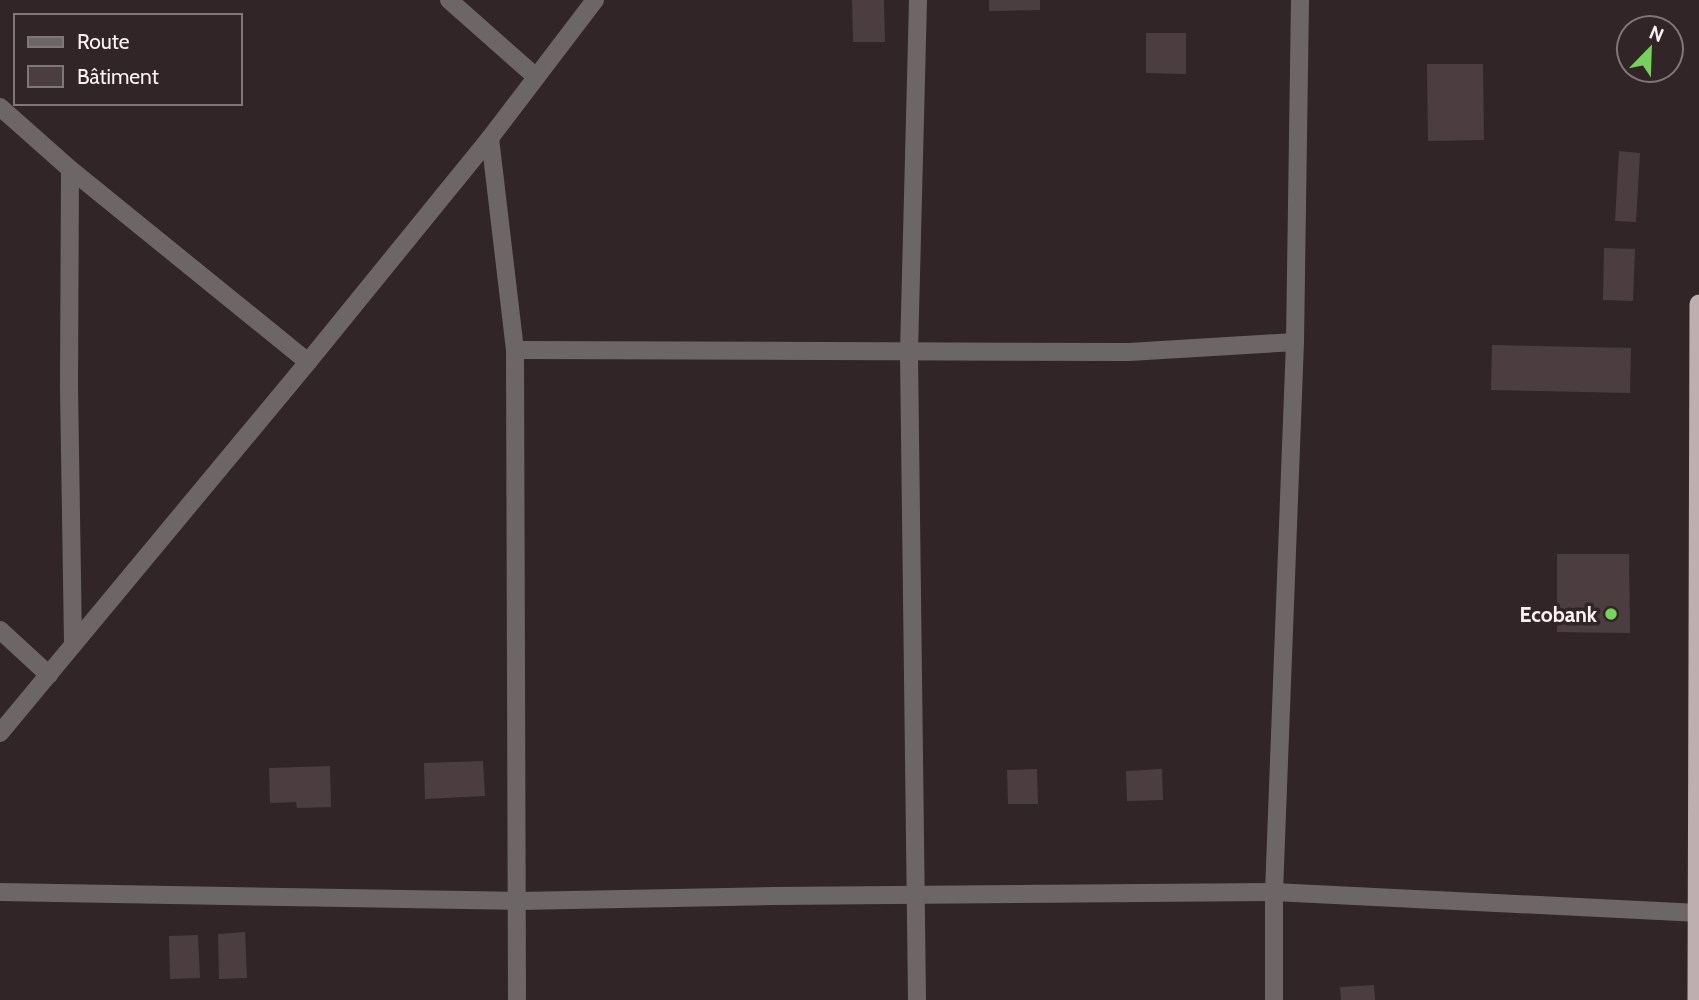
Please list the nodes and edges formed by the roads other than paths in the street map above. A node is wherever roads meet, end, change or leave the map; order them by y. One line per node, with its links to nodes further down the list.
1 (449, 0): 5 (street)
2 (596, 0): 5 (street)
3 (918, 0): 12 (street)
4 (1300, 0): 10 (street)
5 (536, 77): 7 (street)
6 (0, 107): 8 (street)
7 (490, 138): 11 (street); 13 (street)
8 (70, 169): 13 (street); 15 (street)
9 (1699, 304): 22 (highway)
10 (1295, 342): 12 (street); 19 (street)
11 (515, 350): 12 (street); 21 (street)
12 (909, 353): 20 (street)
13 (308, 362): 15 (street)
14 (0, 629): 16 (street)
15 (73, 642): 16 (street)
16 (49, 675): 17 (street)
17 (0, 733)
18 (0, 892): 21 (street)
19 (1274, 892): 20 (street); 22 (street); 25 (street)
20 (916, 896): 21 (street); 24 (street)
21 (519, 901): 23 (street)
22 (1698, 913): 26 (highway)
23 (517, 1000)
24 (917, 1000)
25 (1275, 1000)
26 (1697, 1000)

